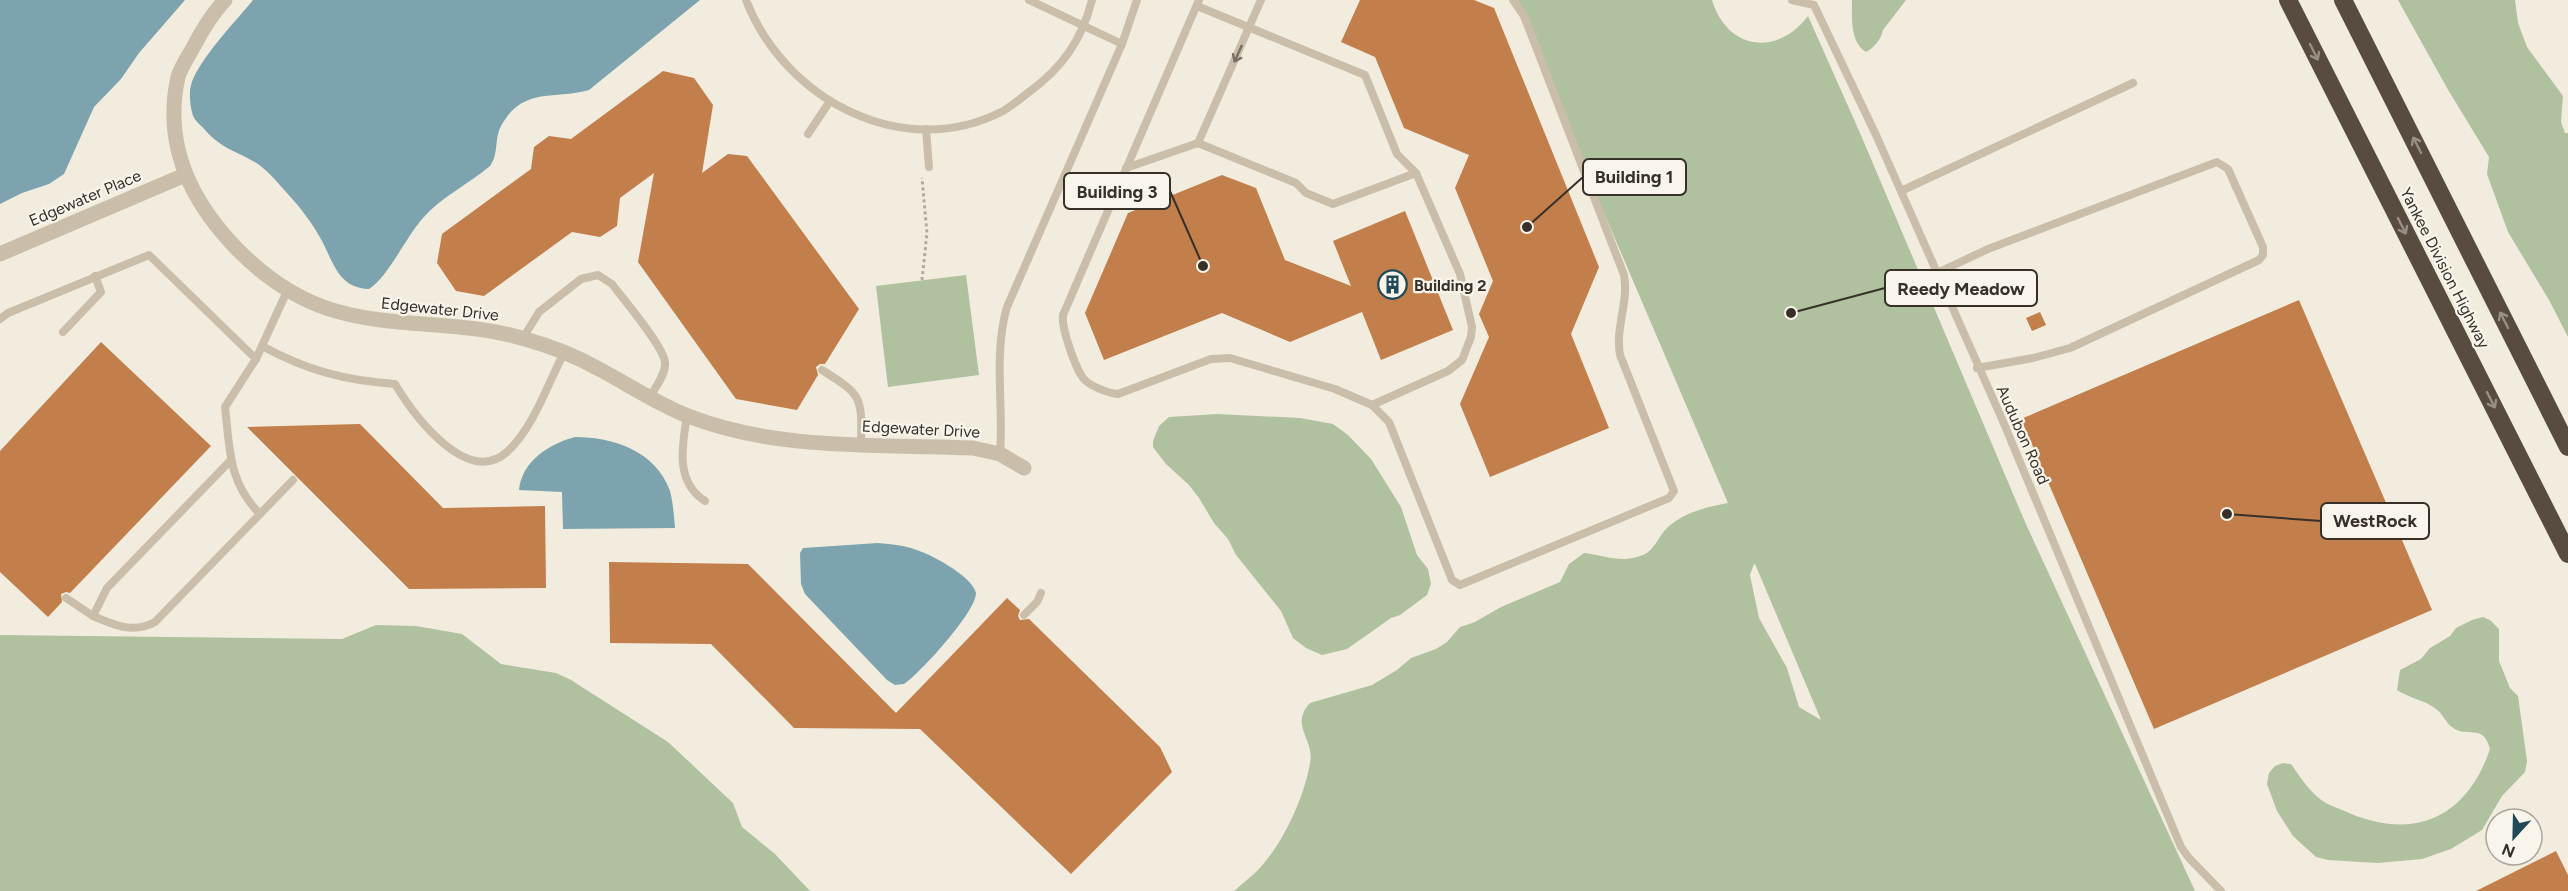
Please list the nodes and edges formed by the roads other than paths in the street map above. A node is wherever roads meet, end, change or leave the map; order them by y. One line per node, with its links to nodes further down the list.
1 (225, 0): 23 (street, Edgewater Drive)
2 (746, 0): 16 (lane)
3 (1029, 0): 12 (lane)
4 (1092, 0): 12 (lane)
5 (1137, 0): 14 (lane)
6 (1261, 0): 13 (lane)
7 (1513, 0): 38 (lane)
8 (1792, 0): 24 (lane, Audubon Road)
9 (2288, 0): 48 (highway, Yankee Division Highway, one-way to 48)
10 (2343, 0): 41 (highway, Yankee Division Highway, one-way to 10)
11 (1198, 3): 13 (lane); 21 (lane)
12 (1084, 25): 14 (lane); 17 (lane)
13 (1249, 28): 19 (lane, one-way to 19); 22 (lane)
14 (1122, 44): 42 (lane)
15 (2133, 83): 24 (lane)
16 (830, 101): 17 (lane); 18 (lane)
17 (926, 129): 20 (lane)
18 (808, 134)
19 (1198, 142): 21 (lane); 22 (lane)
20 (925, 167)
21 (1126, 168): 38 (lane)
22 (1416, 173): 38 (lane)
23 (184, 175): 25 (street, Edgewater Place); 28 (street, Edgewater Drive)
24 (1901, 191): 26 (lane, Audubon Road)
25 (0, 254)
26 (1937, 273): 35 (lane, Audubon Road); 35 (lane)
27 (95, 276): 29 (lane); 30 (lane); 34 (lane)
28 (287, 291): 31 (street, Edgewater Drive); 32 (lane)
29 (0, 319)
30 (63, 332)
31 (523, 338): 33 (street, Edgewater Drive); 37 (lane)
32 (262, 346): 33 (lane); 34 (lane)
33 (564, 353): 37 (street, Edgewater Drive)
34 (256, 359): 43 (lane)
35 (1977, 368): 53 (lane, Audubon Road)
36 (822, 370): 40 (lane)
37 (650, 397): 39 (street, Edgewater Drive)
38 (1372, 405)
39 (687, 416): 40 (street, Edgewater Drive); 46 (lane)
40 (861, 444): 42 (street, Edgewater Drive)
41 (2568, 447)
42 (1000, 454): 44 (street, Edgewater Drive)
43 (231, 460): 47 (lane); 52 (lane)
44 (1024, 468)
45 (293, 480): 47 (lane)
46 (705, 501)
47 (260, 514): 52 (lane)
48 (2568, 554)
49 (1041, 593): 51 (lane)
50 (66, 598): 52 (lane)
51 (1024, 615)
52 (93, 616)
53 (2222, 891)

